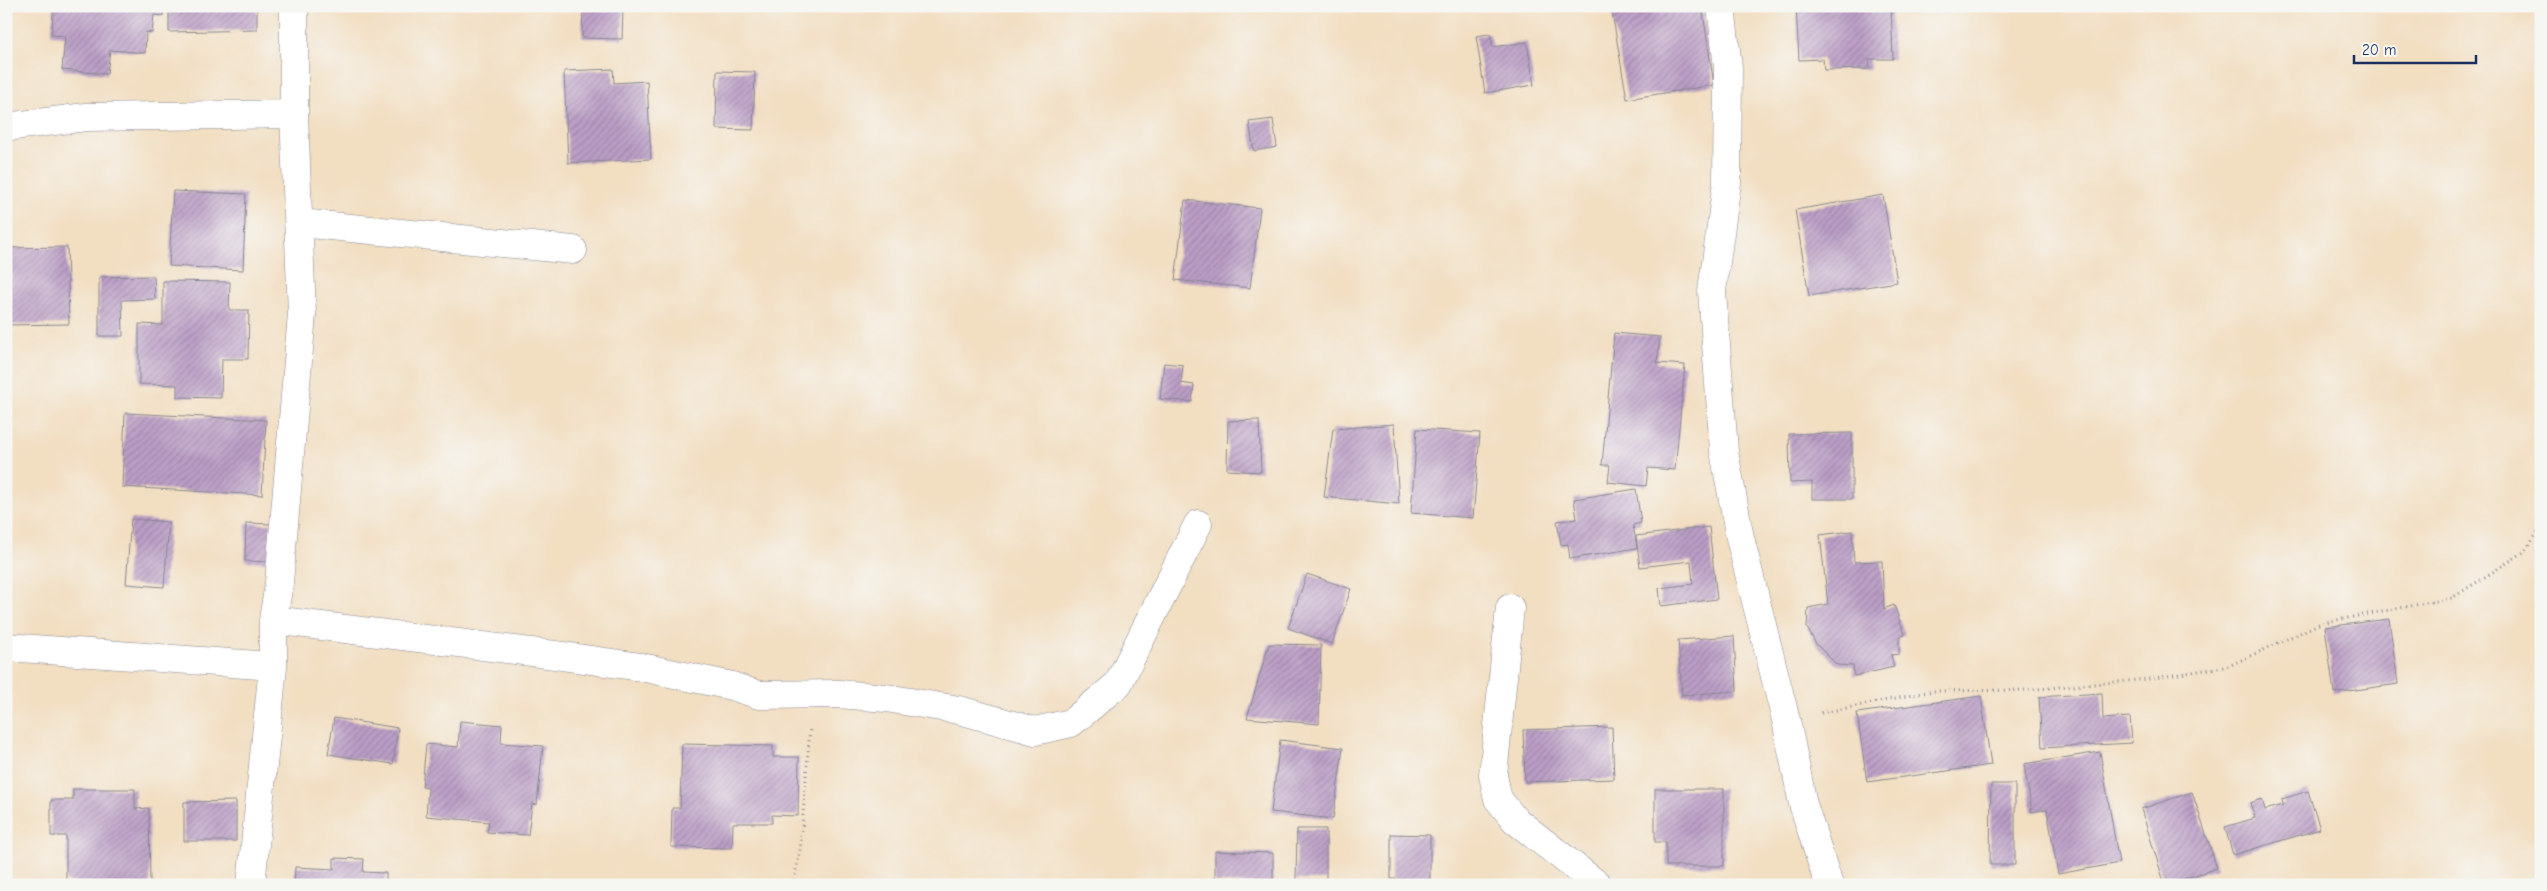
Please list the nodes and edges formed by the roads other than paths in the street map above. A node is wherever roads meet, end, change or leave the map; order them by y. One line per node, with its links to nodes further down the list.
1 (294, 6): 3 (street)
2 (1721, 6): 14 (street)
3 (294, 114): 4 (street); 5 (street)
4 (6, 127)
5 (300, 223): 6 (street); 9 (street)
6 (573, 250)
7 (1198, 524): 9 (street)
8 (1510, 608): 13 (street)
9 (273, 620): 11 (street)
10 (6, 646): 11 (street)
11 (273, 666): 12 (street)
12 (251, 885)
13 (1598, 885)
14 (1829, 885)

